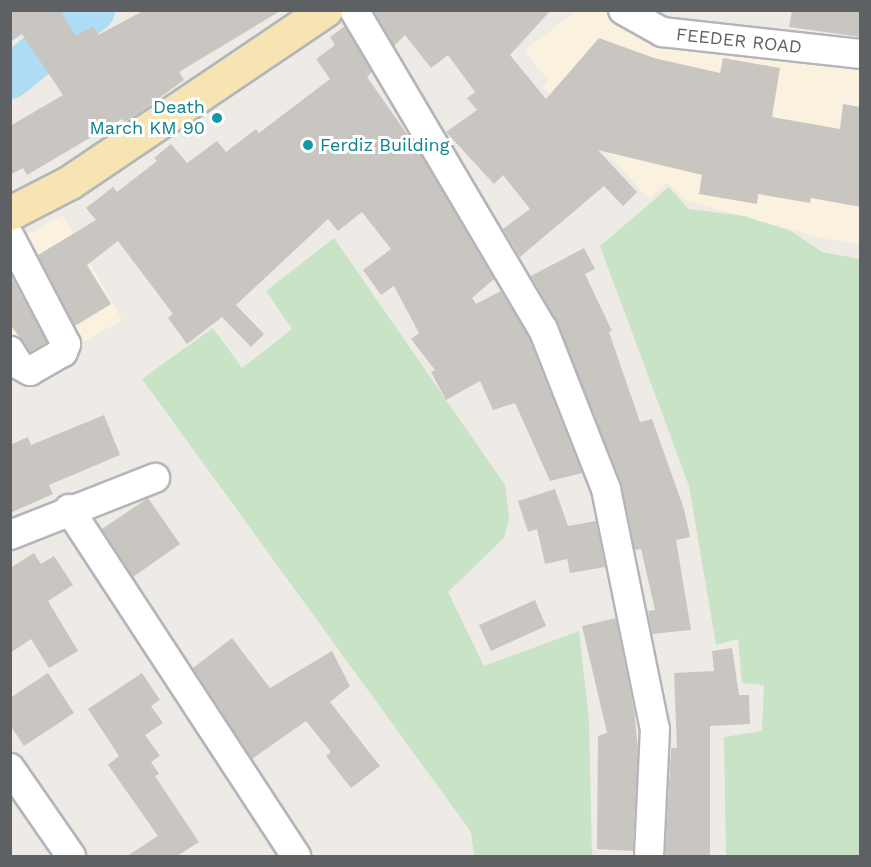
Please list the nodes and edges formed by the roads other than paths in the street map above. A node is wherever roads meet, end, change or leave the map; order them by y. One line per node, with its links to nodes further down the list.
1 (325, 10): 5 (main road)
2 (354, 10): 14 (street)
3 (622, 10): 4 (street, FEEDER ROAD)
4 (861, 54)
5 (10, 213)
6 (10, 237): 7 (street)
7 (10, 351)
8 (155, 477): 9 (street)
9 (69, 509): 10 (street); 13 (street)
10 (10, 535)
11 (10, 768): 12 (street)
12 (71, 856)
13 (296, 856)
14 (649, 856)

